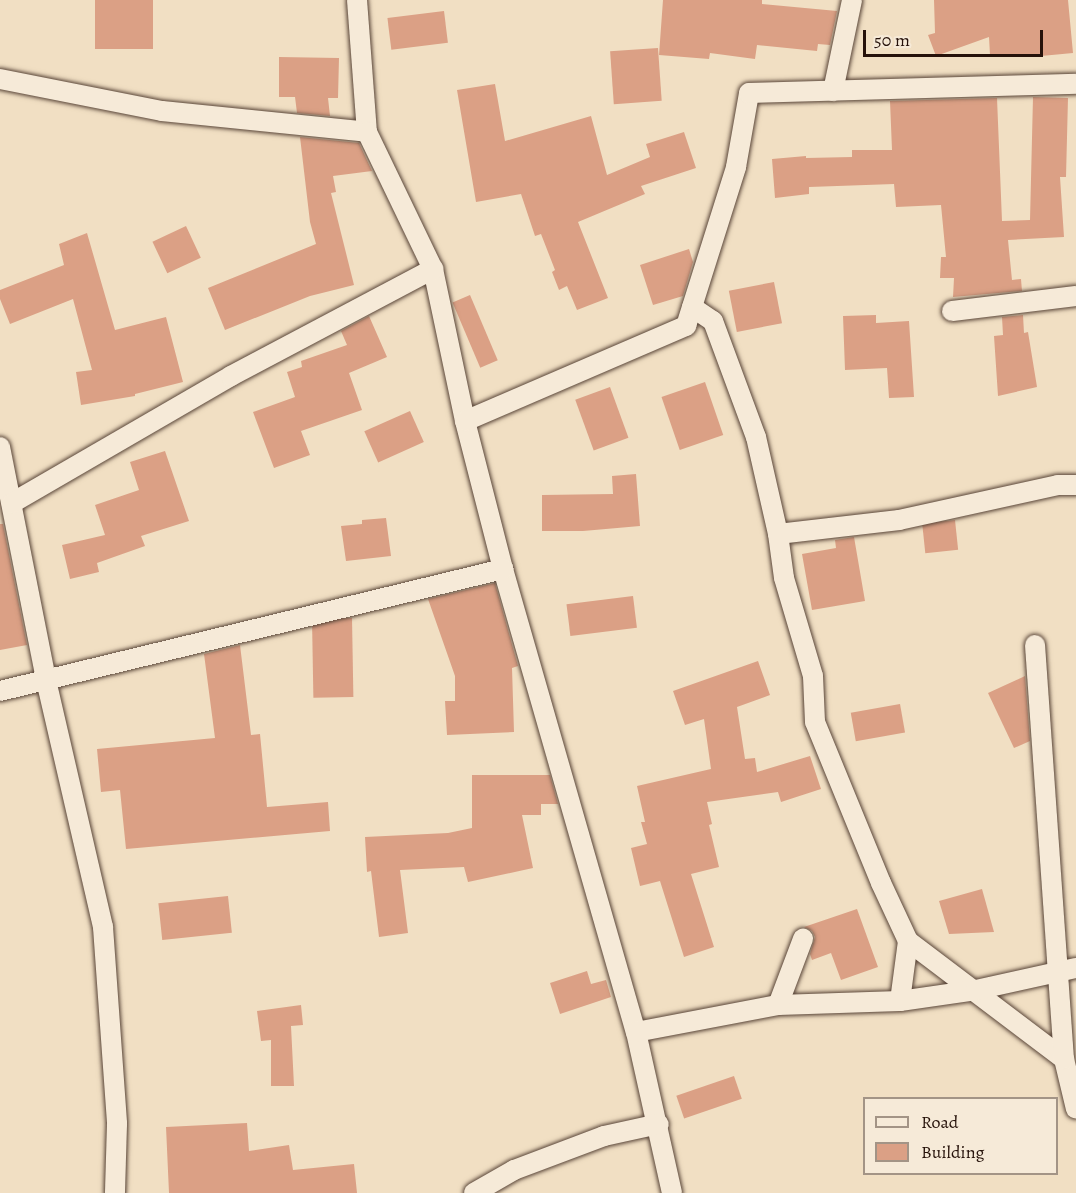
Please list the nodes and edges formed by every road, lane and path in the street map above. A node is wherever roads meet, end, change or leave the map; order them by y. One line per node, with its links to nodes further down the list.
1 (357, 0): 6 (street)
2 (852, 0): 5 (street)
3 (0, 79): 6 (street)
4 (1076, 84): 5 (street)
5 (834, 91): 9 (street)
6 (367, 132): 7 (street)
7 (433, 269): 11 (street); 14 (street)
8 (1076, 296): 10 (street)
9 (692, 306): 11 (street); 15 (street)
10 (952, 311)
11 (465, 421): 16 (street)
12 (0, 447): 14 (street)
13 (1076, 485): 15 (street)
14 (12, 503): 18 (street)
15 (778, 534): 21 (street)
16 (503, 569): 18 (street); 26 (street)
17 (1035, 645): 22 (street)
18 (46, 680): 19 (street); 30 (street)
19 (0, 691)
20 (803, 939): 25 (street)
21 (908, 941): 23 (street); 24 (street)
22 (1067, 970): 23 (street); 27 (street)
23 (976, 990): 24 (street); 27 (street)
24 (900, 1001): 25 (street)
25 (778, 1005): 26 (street)
26 (636, 1032): 29 (street)
27 (1064, 1059): 28 (street)
28 (1076, 1108)
29 (658, 1124): 31 (street); 32 (street)
30 (115, 1193)
31 (474, 1193)
32 (672, 1193)

